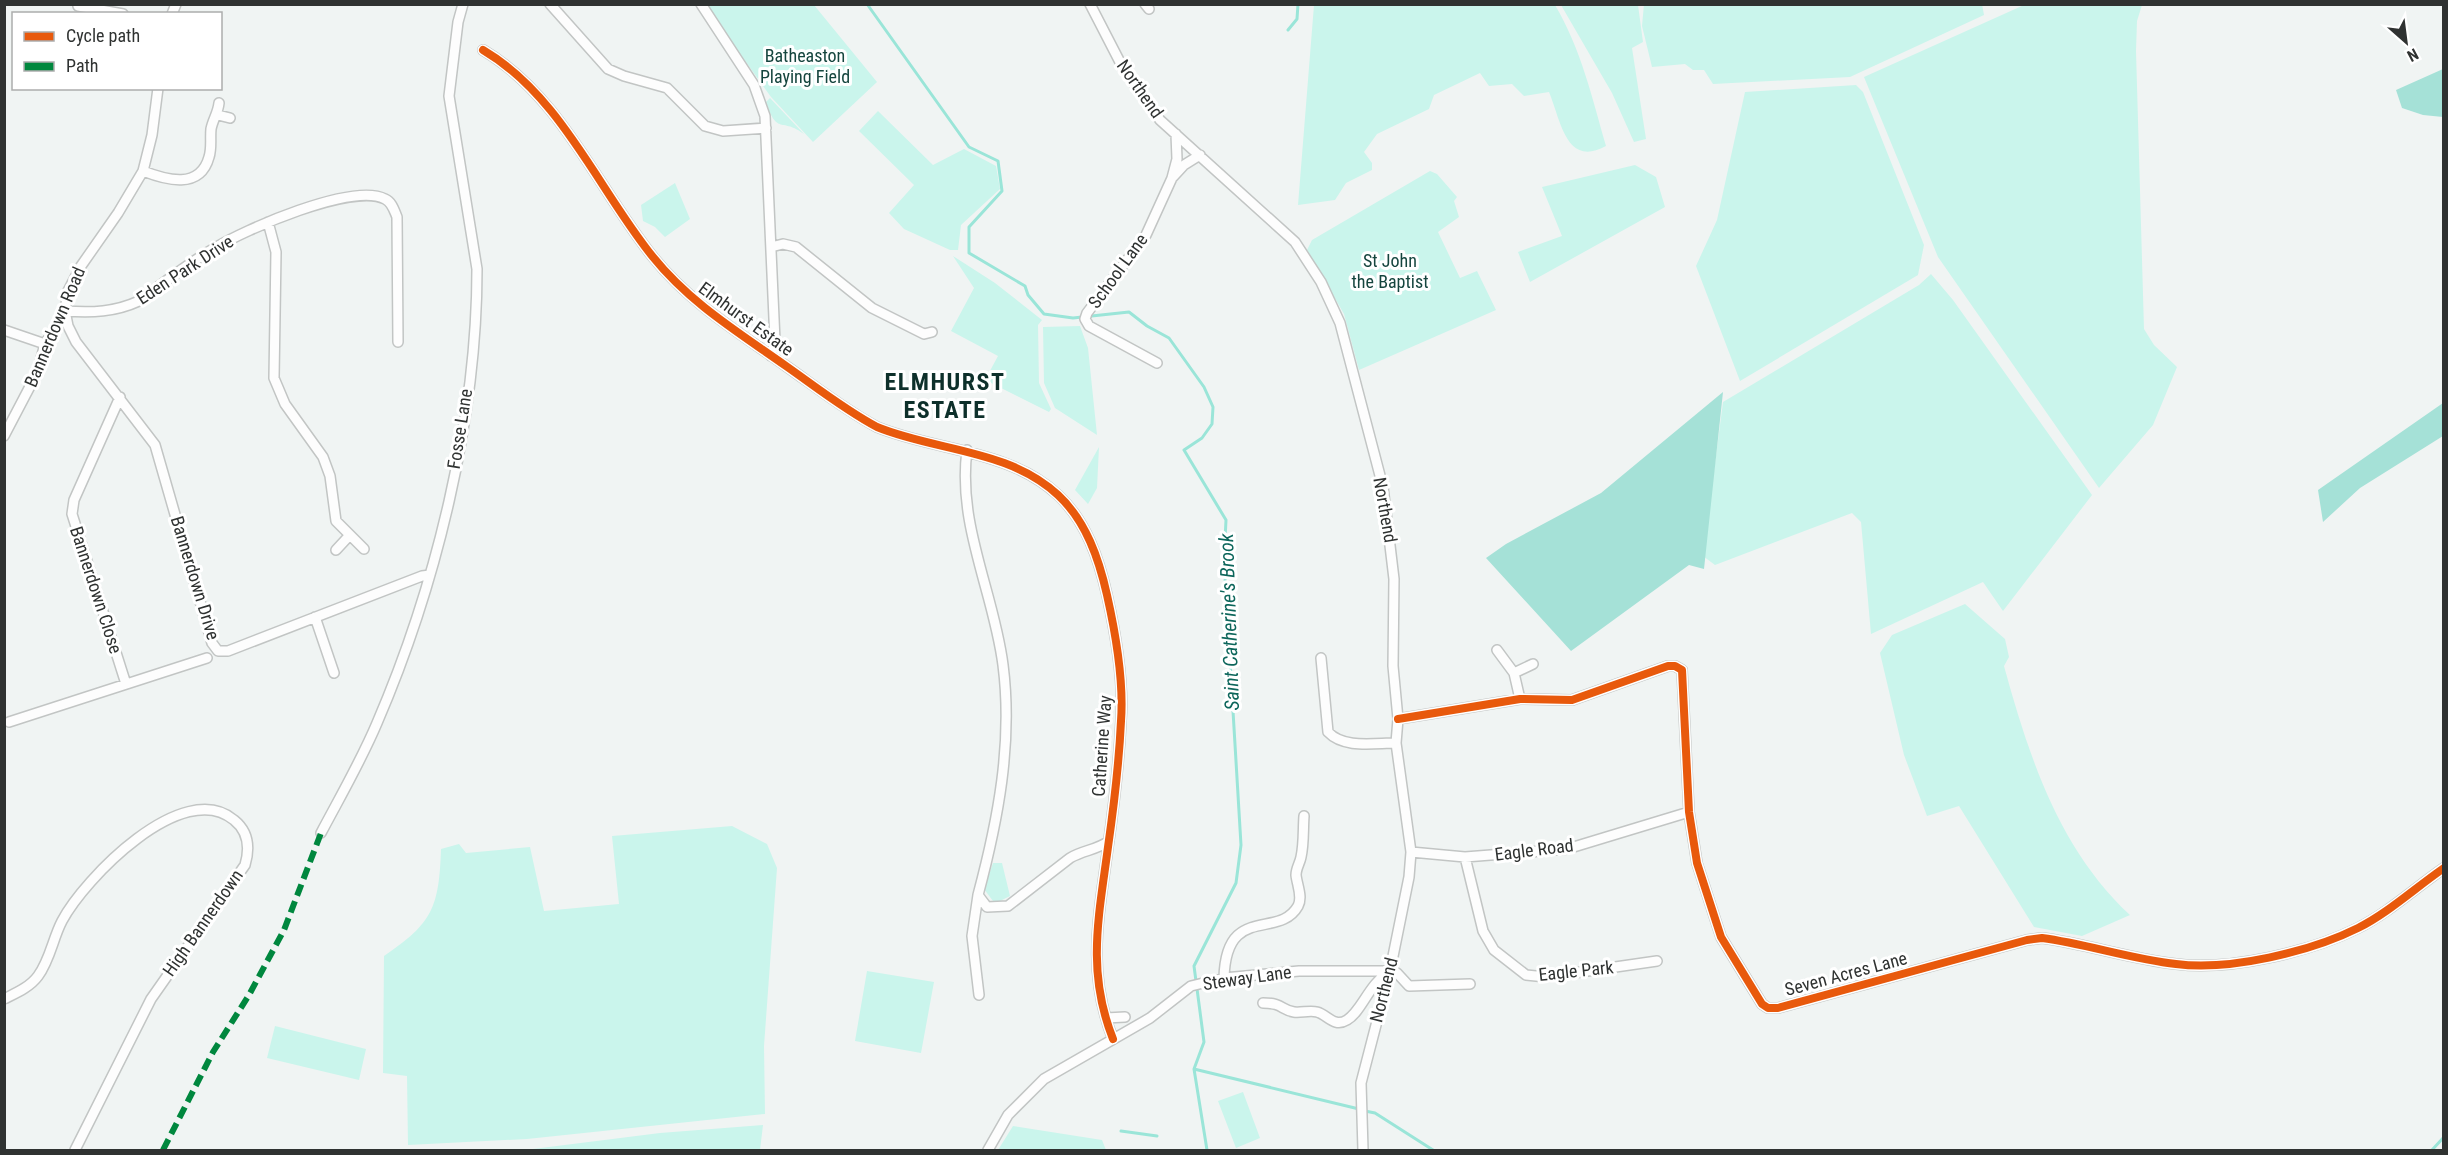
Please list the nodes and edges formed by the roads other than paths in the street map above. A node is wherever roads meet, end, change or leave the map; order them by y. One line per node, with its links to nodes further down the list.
1 (463, 4): 34 (street, Fosse Lane)
2 (550, 4): 14 (street)
3 (701, 4): 14 (street, Elmhurst Estate)
4 (1089, 4): 15 (street, Northend)
5 (78, 6): 6 (street)
6 (112, 12)
7 (483, 50): 8 (street, Elmhurst Estate)
8 (493, 56): 9 (street); 26 (street, Elmhurst Estate)
9 (486, 65)
10 (158, 90): 17 (street, Bannerdown Road)
11 (219, 103): 12 (street)
12 (218, 115): 13 (street); 17 (street)
13 (230, 118)
14 (766, 128): 20 (street, Elmhurst Estate)
15 (1176, 134): 16 (street, Northend); 18 (street, School Lane)
16 (1200, 155): 18 (street, School Lane); 44 (street, Northend)
17 (143, 171): 21 (street, Bannerdown Road)
18 (1172, 178): 27 (street, School Lane)
19 (268, 222): 21 (street, Eden Park Drive); 24 (street, Eden Park Drive); 31 (street)
20 (771, 247): 23 (street); 26 (street, Elmhurst Estate)
21 (65, 311): 25 (street, Bannerdown Road); 28 (street, Bannerdown Drive)
22 (4, 330): 25 (street)
23 (933, 332)
24 (398, 342)
25 (45, 344): 29 (street, Bannerdown Road)
26 (771, 356): 30 (street, Elmhurst Estate)
27 (1157, 363)
28 (120, 397): 35 (street, Bannerdown Drive); 42 (street, Bannerdown Close)
29 (4, 436)
30 (967, 450): 50 (street, Catherine Way); 54 (street)
31 (349, 536): 32 (street); 33 (street)
32 (364, 549)
33 (336, 550)
34 (430, 575): 35 (street, Bannerdown Drive); 49 (street, Fosse Lane)
35 (315, 617): 40 (street)
36 (1497, 650): 41 (street)
37 (207, 658): 42 (street)
38 (1321, 658): 46 (street)
39 (1533, 664): 41 (street)
40 (334, 673)
41 (1514, 673): 43 (street)
42 (126, 684): 45 (street)
43 (1520, 699): 44 (street, Seven Acres Lane); 47 (street, Seven Acres Lane)
44 (1398, 719): 46 (street, Northend)
45 (9, 722)
46 (1396, 743): 51 (street, Northend)
47 (1689, 812): 52 (street, Eagle Road); 53 (street, Seven Acres Lane)
48 (1305, 816): 57 (street)
49 (321, 833)
50 (1109, 841): 54 (street); 63 (street, Catherine Way)
51 (1411, 852): 52 (street, Eagle Road); 56 (street, Northend)
52 (1465, 857): 55 (street, Eagle Park)
53 (2444, 868)
54 (978, 895): 59 (street)
55 (1657, 961)
56 (1390, 971): 57 (street, Steway Lane); 58 (street); 61 (street); 67 (street, Northend)
57 (1224, 978): 64 (street, Steway Lane)
58 (1470, 984)
59 (979, 995)
60 (4, 999): 65 (street, High Bannerdown)
61 (1263, 1004)
62 (1125, 1017): 63 (street)
63 (1106, 1018): 64 (street, Catherine Way)
64 (1113, 1039): 66 (street, Steway Lane)
65 (75, 1150)
66 (988, 1150)
67 (1363, 1150)

